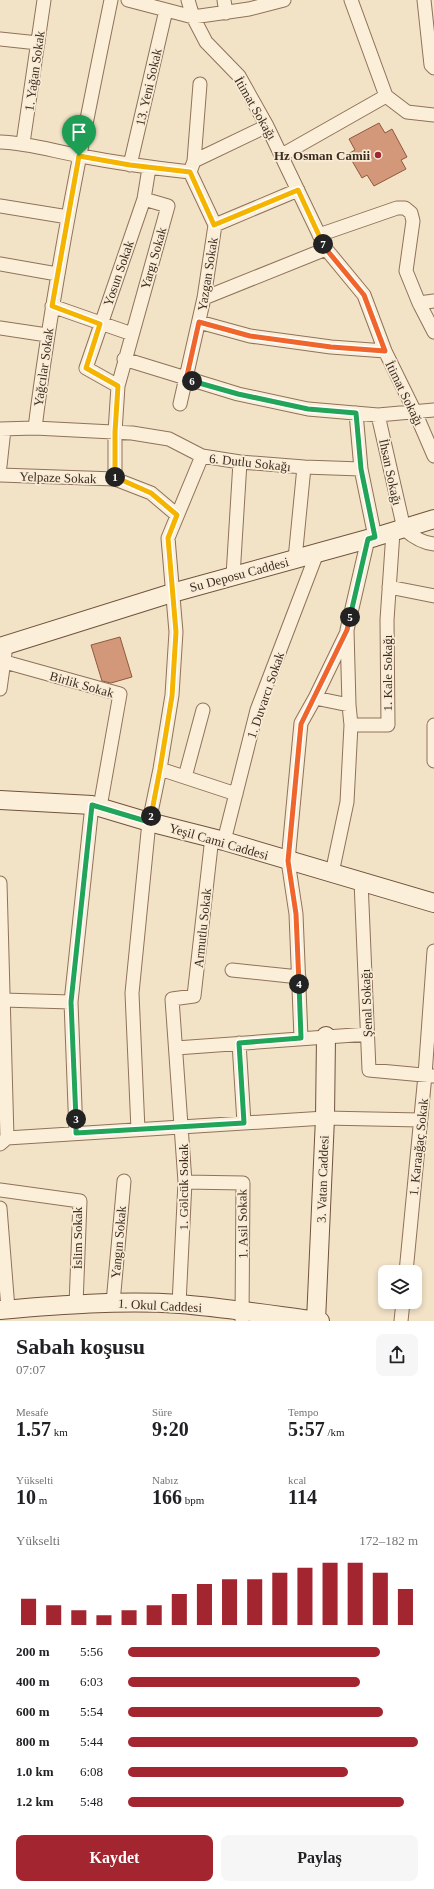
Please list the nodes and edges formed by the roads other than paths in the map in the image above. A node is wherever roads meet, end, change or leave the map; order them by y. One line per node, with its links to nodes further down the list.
1 (44, 0): 12 (street, 1. Yağan Sokak)
2 (111, 0): 21 (street, Yağcılar Sokak)
3 (128, 0): 9 (street)
4 (188, 0): 10 (street, İtimat Sokağı)
5 (284, 0): 8 (street)
6 (351, 0): 15 (street)
7 (424, 0): 13 (street)
8 (225, 6): 10 (street)
9 (166, 10): 10 (street); 22 (street, 13. Yeni Sokak)
10 (193, 17): 17 (street, İtimat Sokağı)
11 (0, 39): 12 (street)
12 (38, 43): 19 (street, 1. Yağan Sokak)
13 (434, 68)
14 (200, 84): 23 (street)
15 (386, 96): 16 (street); 20 (street)
16 (434, 115)
17 (266, 126): 20 (street, İtimat Sokağı); 23 (street)
18 (0, 142): 19 (street)
19 (23, 143): 21 (street)
20 (282, 155): 25 (street, İtimat Sokağı)
21 (79, 156): 22 (street); 28 (street, Yağcılar Sokak)
22 (130, 165): 24 (street)
23 (192, 166): 24 (street); 29 (street, Yazgan Sokak)
24 (149, 168): 26 (street, Yosun Sokak)
25 (298, 190): 29 (street); 30 (street, İtimat Sokağı)
26 (144, 199): 39 (street, Yosun Sokak); 42 (street, Yargı Sokak)
27 (0, 206): 28 (street)
28 (68, 217): 33 (street, Yağcılar Sokak)
29 (214, 225): 34 (street, Yazgan Sokak)
30 (319, 235): 31 (street, İtimat Sokağı); 36 (street)
31 (326, 249): 34 (street); 44 (street, İtimat Sokağı)
32 (0, 264): 33 (street)
33 (57, 274): 37 (street, Yağcılar Sokak)
34 (204, 298): 38 (street, Yazgan Sokak)
35 (434, 300): 36 (street)
36 (419, 303): 41 (street)
37 (52, 306): 39 (street); 43 (street, Yağcılar Sokak)
38 (199, 322): 44 (street); 46 (street, Yazgan Sokak)
39 (100, 324): 42 (street); 47 (street, Yosun Sokak)
40 (0, 328): 43 (street)
41 (434, 332)
42 (132, 334): 45 (street, Yargı Sokak)
43 (47, 335): 53 (street, Yağcılar Sokak)
44 (385, 351): 50 (street, İtimat Sokağı)
45 (124, 359): 46 (street); 47 (street, Yargı Sokak)
46 (186, 380): 48 (street, Yazgan Sokak); 51 (street)
47 (118, 386): 55 (street)
48 (180, 404)
49 (434, 410): 50 (street)
50 (415, 412): 52 (street); 57 (street, İtimat Sokağı)
51 (356, 413): 52 (street); 61 (street)
52 (378, 415): 66 (street, İhsan Sokağı)
53 (35, 428): 54 (street, 6. Dutlu Sokağı); 55 (street, 6. Dutlu Sokağı)
54 (2, 429): 59 (street)
55 (115, 432): 56 (street, 6. Dutlu Sokağı); 63 (street)
56 (202, 456): 58 (street, 6. Dutlu Sokağı); 64 (street)
57 (434, 456)
58 (240, 462): 60 (street, 6. Dutlu Sokağı); 71 (street)
59 (0, 466)
60 (304, 467): 61 (street, 6. Dutlu Sokağı); 70 (street)
61 (361, 469): 67 (street)
62 (0, 475): 63 (street, Yelpaze Sokak)
63 (115, 479): 64 (street, Yelpaze Sokak)
64 (177, 515): 73 (street)
65 (434, 519): 66 (main road, Su Deposu Caddesi)
66 (398, 531): 67 (main road, Su Deposu Caddesi); 68 (street); 72 (street, 1. Kale Sokağı)
67 (372, 538): 69 (main road, Su Deposu Caddesi); 75 (street)
68 (434, 544)
69 (317, 553): 70 (main road, Su Deposu Caddesi); 86 (street, 1. Duvarcı Sokak)
70 (295, 559): 71 (main road, Su Deposu Caddesi)
71 (233, 576): 73 (main road, Su Deposu Caddesi)
72 (389, 586): 74 (street); 81 (street, 1. Kale Sokağı)
73 (172, 593): 76 (main road, Su Deposu Caddesi); 84 (street)
74 (434, 596)
75 (347, 630): 78 (street); 79 (street)
76 (3, 652): 77 (street); 88 (street, Birlik Sokak)
77 (0, 689)
78 (314, 698): 79 (street); 91 (street)
79 (349, 704): 81 (street)
80 (203, 710): 85 (street)
81 (351, 725): 92 (street)
82 (434, 725): 83 (street)
83 (434, 761)
84 (160, 769): 85 (street); 89 (street)
85 (185, 777): 86 (street)
86 (236, 794): 90 (street, 1. Duvarcı Sokak)
87 (0, 800): 88 (main road, Yeşil Cami Caddesi)
88 (96, 806): 89 (main road, Yeşil Cami Caddesi); 102 (street)
89 (149, 822): 90 (main road, Yeşil Cami Caddesi); 113 (street)
90 (218, 839): 91 (main road, Yeşil Cami Caddesi); 100 (street, Armutlu Sokak)
91 (288, 861): 92 (main road, Yeşil Cami Caddesi); 98 (street)
92 (332, 873): 93 (main road, Yeşil Cami Caddesi)
93 (361, 881): 95 (main road, Yeşil Cami Caddesi); 103 (street, Şenal Sokağı)
94 (0, 883): 99 (street)
95 (434, 903)
96 (434, 951): 108 (street, 1. Karaağaç Sokak)
97 (232, 970): 98 (street)
98 (299, 977): 105 (street)
99 (1, 982): 101 (street)
100 (172, 999): 107 (street, 1. Gölcük Sokak)
101 (3, 1000): 102 (street); 115 (street)
102 (71, 1002): 114 (street)
103 (368, 1034): 104 (street); 108 (street, Şenal Sokağı)
104 (326, 1036): 105 (street); 109 (main road, 3. Vatan Caddesi)
105 (301, 1038): 106 (street)
106 (239, 1043): 107 (street); 111 (street)
107 (176, 1048): 112 (street, 1. Gölcük Sokak)
108 (429, 1075): 110 (street, 1. Karaağaç Sokak)
109 (325, 1118): 110 (street); 111 (street); 127 (main road, 3. Vatan Caddesi)
110 (420, 1120): 120 (street, 1. Karaağaç Sokak)
111 (244, 1123): 112 (street)
112 (182, 1127): 113 (street); 117 (street, 1. Gölcük Sokak)
113 (138, 1130): 114 (street)
114 (76, 1133): 115 (street)
115 (4, 1141)
116 (124, 1181): 121 (street, Yangın Sokak)
117 (185, 1182): 122 (street, 1. Gölcük Sokak); 126 (street, 1. Asil Sokak)
118 (0, 1190): 123 (street, İslim Sokak)
119 (0, 1208): 125 (street)
120 (407, 1265)
121 (112, 1303): 122 (main road, 1. Okul Caddesi); 123 (main road, 1. Okul Caddesi)
122 (179, 1304): 126 (main road, 1. Okul Caddesi)
123 (76, 1305): 125 (main road, 1. Okul Caddesi)
124 (402, 1309): 129 (street)
125 (4, 1310)
126 (242, 1316): 127 (main road, 1. Okul Caddesi)
127 (316, 1321): 128 (main road, 1. Okul Caddesi)
128 (320, 1321)
129 (401, 1321)

